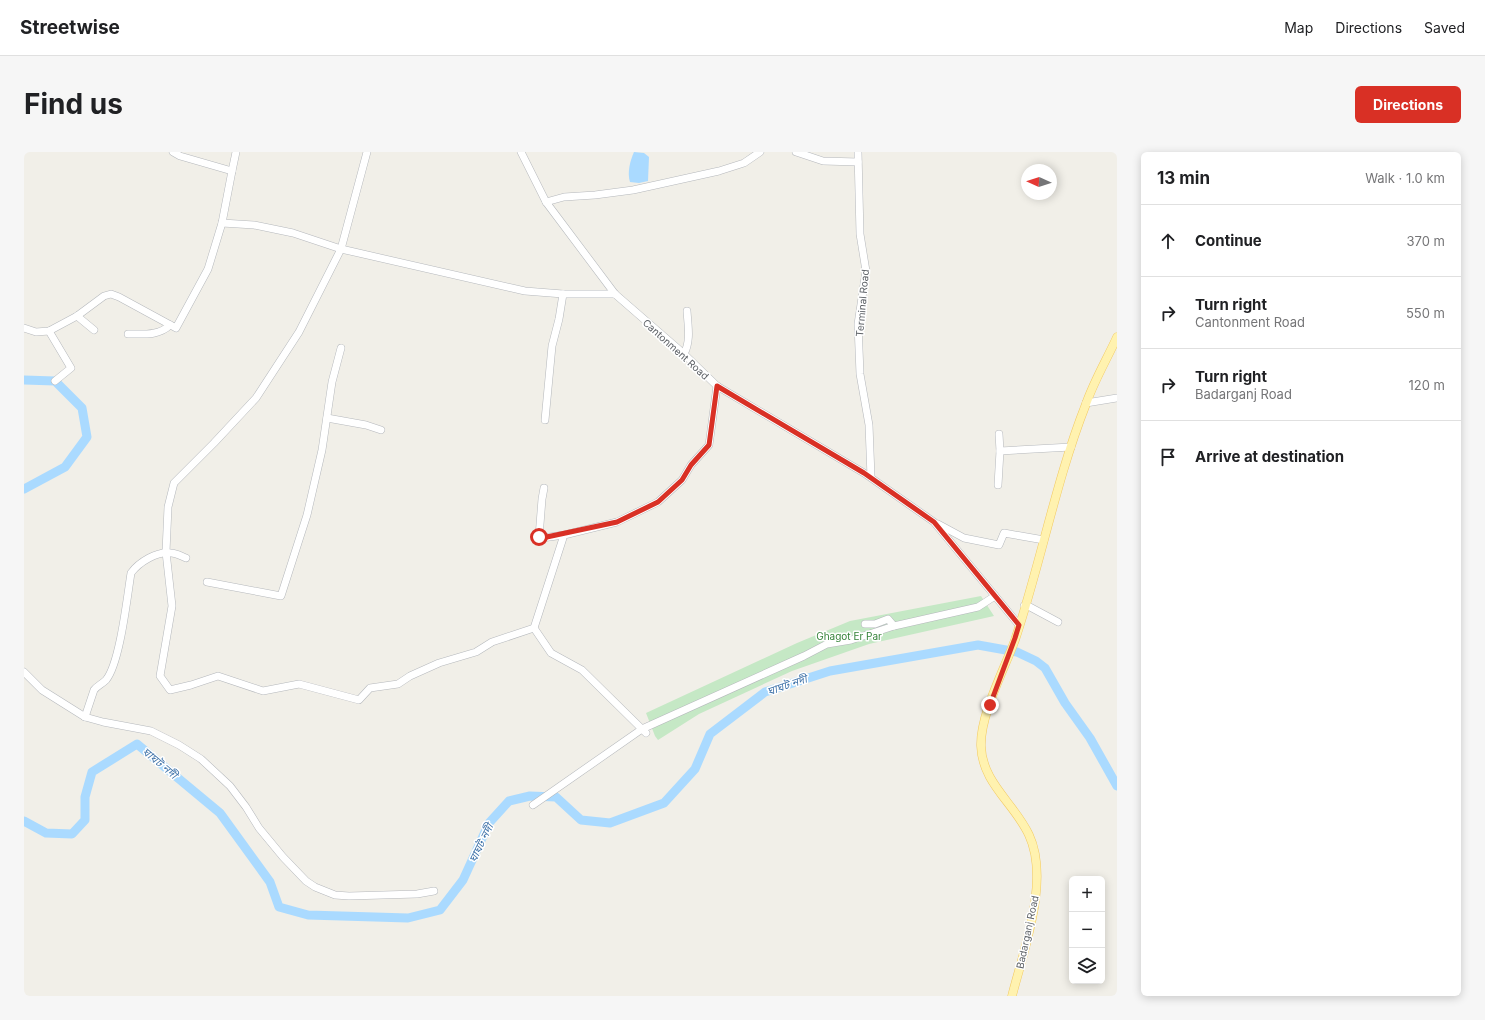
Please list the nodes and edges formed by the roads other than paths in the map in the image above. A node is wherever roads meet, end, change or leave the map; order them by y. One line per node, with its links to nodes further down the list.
1 (174, 152): 9 (street)
2 (236, 152): 9 (street)
3 (367, 152): 12 (street)
4 (521, 152): 10 (street, Cantonment Road)
5 (760, 152): 10 (street)
6 (796, 152): 8 (street)
7 (858, 152): 8 (street, Terminal Road)
8 (858, 162): 35 (street, Terminal Road)
9 (232, 171): 11 (street)
10 (546, 202): 14 (street, Cantonment Road)
11 (222, 223): 12 (street); 17 (street)
12 (341, 249): 13 (street); 41 (street)
13 (563, 294): 14 (street); 30 (street)
14 (615, 294): 24 (street, Cantonment Road)
15 (687, 312): 24 (street)
16 (77, 316): 17 (street); 19 (street); 20 (street)
17 (170, 325): 21 (street)
18 (24, 328): 20 (street)
19 (94, 330)
20 (49, 332): 25 (street)
21 (128, 334)
22 (1117, 337): 28 (main road, Badarganj Road)
23 (341, 348): 29 (street)
24 (684, 354): 26 (street, Cantonment Road)
25 (55, 381)
26 (717, 386): 35 (street, Cantonment Road); 39 (street)
27 (1117, 398): 28 (street)
28 (1086, 403): 33 (main road, Badarganj Road)
29 (327, 418): 31 (street); 43 (street)
30 (545, 420)
31 (381, 430)
32 (999, 434): 34 (street)
33 (1071, 447): 34 (street); 40 (main road, Badarganj Road)
34 (1000, 451): 36 (street)
35 (871, 477): 38 (street, Cantonment Road)
36 (998, 485)
37 (544, 488): 39 (street)
38 (934, 522): 40 (street); 44 (street, Cantonment Road)
39 (564, 534): 50 (street)
40 (1044, 540): 45 (main road, Badarganj Road)
41 (166, 552): 42 (street); 50 (street); 52 (street)
42 (186, 558)
43 (207, 582)
44 (995, 596): 48 (street, Cantonment Road); 49 (street)
45 (1024, 606): 46 (street); 48 (main road, Badarganj Road)
46 (1058, 622)
47 (865, 624): 49 (street)
48 (1019, 625): 56 (main road, Badarganj Road)
49 (894, 626): 53 (street)
50 (534, 628): 53 (street)
51 (24, 672): 52 (street)
52 (85, 717): 55 (street)
53 (644, 731): 54 (street)
54 (533, 805)
55 (434, 891)
56 (1012, 996)

